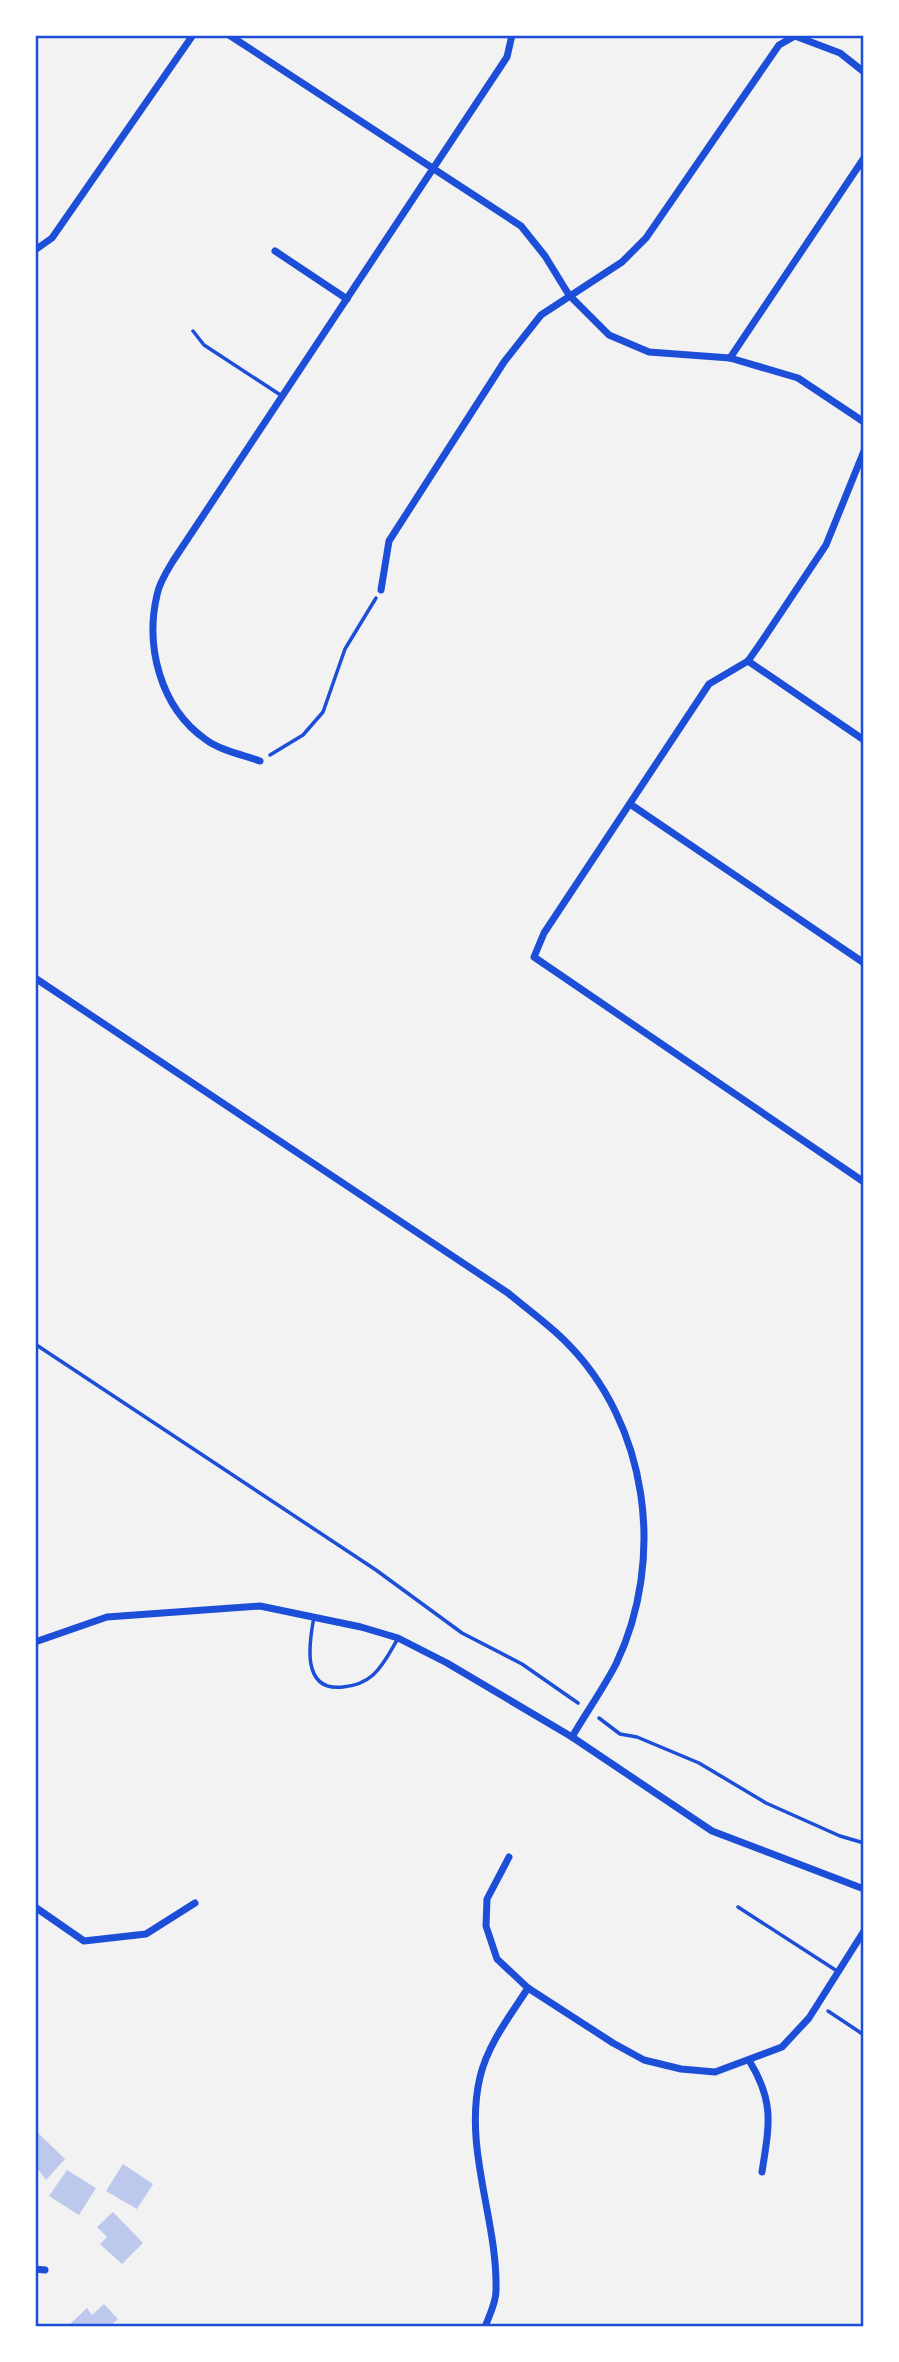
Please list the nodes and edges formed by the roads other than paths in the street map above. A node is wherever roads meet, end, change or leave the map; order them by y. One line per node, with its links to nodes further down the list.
1 (193, 35): 8 (street)
2 (229, 35): 7 (street)
3 (512, 35): 7 (street)
4 (795, 36): 5 (street); 10 (street)
5 (864, 72)
6 (864, 158): 13 (street)
7 (433, 170): 10 (street); 11 (street)
8 (35, 250)
9 (275, 251): 11 (street)
10 (569, 295): 13 (street); 17 (street)
11 (346, 299): 14 (street)
12 (193, 331): 14 (lane)
13 (730, 358): 15 (street)
14 (282, 396): 20 (street)
15 (864, 422)
16 (864, 451): 18 (street)
17 (381, 590)
18 (748, 661): 19 (street); 21 (street)
19 (864, 740)
20 (260, 761)
21 (630, 804): 22 (street); 24 (street)
22 (864, 962)
23 (35, 978): 28 (street)
24 (864, 1182)
25 (314, 1617): 26 (street); 26 (lane); 27 (street)
26 (398, 1639): 28 (street)
27 (35, 1642)
28 (572, 1737): 30 (street)
29 (509, 1857): 36 (street)
30 (864, 1889)
31 (195, 1903): 32 (street)
32 (35, 1907)
33 (738, 1907): 35 (lane)
34 (864, 1931): 35 (street)
35 (839, 1972): 37 (street)
36 (528, 1988): 37 (street); 41 (street)
37 (750, 2062): 38 (street)
38 (762, 2172)
39 (35, 2269): 40 (street)
40 (45, 2270)
41 (485, 2327)

